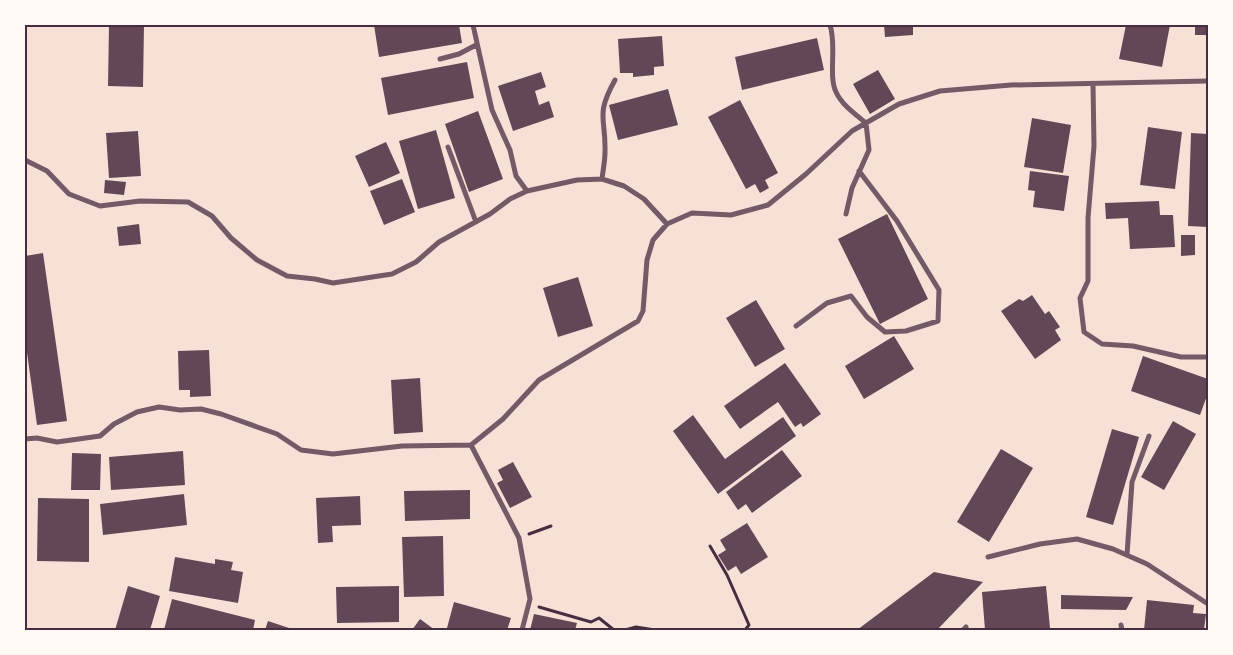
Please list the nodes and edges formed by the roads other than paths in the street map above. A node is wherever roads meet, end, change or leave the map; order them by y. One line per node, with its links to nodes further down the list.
1 (473, 25): 4 (street)
2 (836, 25): 3 (street)
3 (830, 27): 9 (street)
4 (476, 45): 5 (street); 14 (street)
5 (440, 59)
6 (615, 80): 13 (street)
7 (1208, 81): 8 (street)
8 (1093, 84): 9 (street); 19 (street)
9 (866, 123): 12 (street); 17 (street)
10 (448, 147): 16 (street)
11 (25, 160): 16 (street)
12 (860, 171): 15 (street); 18 (street)
13 (602, 179): 14 (street); 17 (street)
14 (527, 191): 16 (street)
15 (846, 214)
16 (476, 222)
17 (668, 224): 22 (street)
18 (796, 326)
19 (1208, 357)
20 (1149, 436): 23 (street)
21 (25, 440): 22 (street)
22 (472, 445): 26 (street)
23 (1127, 555): 24 (street); 25 (street)
24 (988, 557)
25 (1208, 604)
26 (522, 630)

